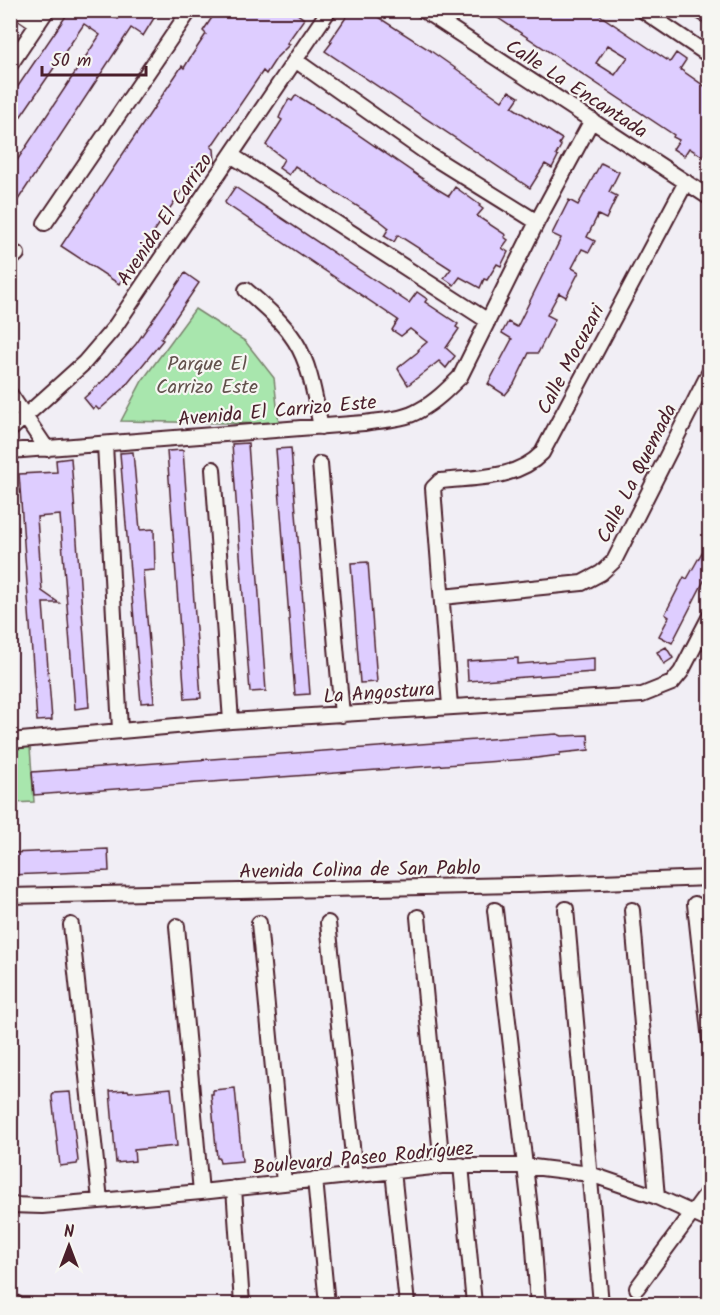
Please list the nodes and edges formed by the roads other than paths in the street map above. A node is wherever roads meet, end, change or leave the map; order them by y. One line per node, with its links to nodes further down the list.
1 (17, 10): 7 (street)
2 (47, 10): 7 (street)
3 (190, 10): 16 (street)
4 (329, 10): 9 (street, Avenida El Carrizo)
5 (423, 10): 11 (street, Calle La Encantada)
6 (642, 10): 8 (street)
7 (38, 24): 10 (street)
8 (710, 56)
9 (295, 60): 12 (street, Avenida El Carrizo); 15 (street)
10 (10, 65)
11 (592, 120): 13 (street, Calle La Encantada); 15 (street, Avenida El Carrizo Este)
12 (231, 155): 18 (street); 21 (street, Avenida El Carrizo)
13 (686, 182): 14 (street, Calle La Encantada); 29 (street, Calle Mocuzari)
14 (710, 198)
15 (537, 222): 18 (street, Avenida El Carrizo Este)
16 (45, 223)
17 (246, 290): 22 (street)
18 (488, 321): 22 (street, Avenida El Carrizo Este)
19 (710, 371): 29 (street, Calle La Quemada)
20 (10, 394): 21 (street)
21 (26, 417): 23 (street, Avenida El Carrizo); 25 (street)
22 (321, 427): 24 (street, Avenida El Carrizo Este)
23 (10, 430)
24 (105, 444): 25 (street, Avenida El Carrizo Este); 34 (street)
25 (47, 448): 26 (street, Avenida El Carrizo Este)
26 (10, 451)
27 (320, 464): 32 (street)
28 (213, 469): 33 (street)
29 (442, 597): 31 (street)
30 (710, 616): 31 (street, La Angostura)
31 (450, 706): 32 (street, La Angostura)
32 (342, 715): 33 (street, La Angostura)
33 (231, 721): 34 (street, La Angostura)
34 (120, 730): 35 (street, La Angostura)
35 (10, 741)
36 (710, 878): 37 (street, Avenida Colina de San Pablo)
37 (10, 896)
38 (695, 904): 47 (street)
39 (566, 909): 53 (street)
40 (495, 910): 50 (street)
41 (632, 910): 59 (street)
42 (418, 917): 49 (street)
43 (328, 923): 52 (street)
44 (259, 924): 55 (street)
45 (71, 925): 60 (street)
46 (177, 926): 58 (street)
47 (710, 1041)
48 (461, 1165): 49 (street, Boulevard Paseo Rodríguez); 50 (street, Boulevard Paseo Rodríguez); 70 (street)
49 (442, 1166): 51 (street, Boulevard Paseo Rodríguez)
50 (525, 1166): 53 (street, Boulevard Paseo Rodríguez); 71 (street)
51 (393, 1171): 52 (street, Boulevard Paseo Rodríguez); 69 (street)
52 (355, 1174): 54 (street, Boulevard Paseo Rodríguez)
53 (591, 1174): 59 (street, Boulevard Paseo Rodríguez); 72 (street)
54 (315, 1179): 55 (street, Boulevard Paseo Rodríguez); 68 (street)
55 (284, 1183): 56 (street, Boulevard Paseo Rodríguez)
56 (234, 1188): 58 (street, Boulevard Paseo Rodríguez); 67 (street)
57 (710, 1189): 62 (street)
58 (201, 1192): 60 (street, Boulevard Paseo Rodríguez)
59 (657, 1197): 62 (street, Boulevard Paseo Rodríguez)
60 (100, 1200): 61 (street, Boulevard Paseo Rodríguez)
61 (10, 1204)
62 (692, 1213): 63 (street, Boulevard Paseo Rodríguez); 64 (street)
63 (710, 1221)
64 (637, 1288)
65 (10, 1300): 66 (street)
66 (17, 1305)
67 (242, 1305)
68 (327, 1305)
69 (407, 1305)
70 (474, 1305)
71 (538, 1305)
72 (600, 1305)

